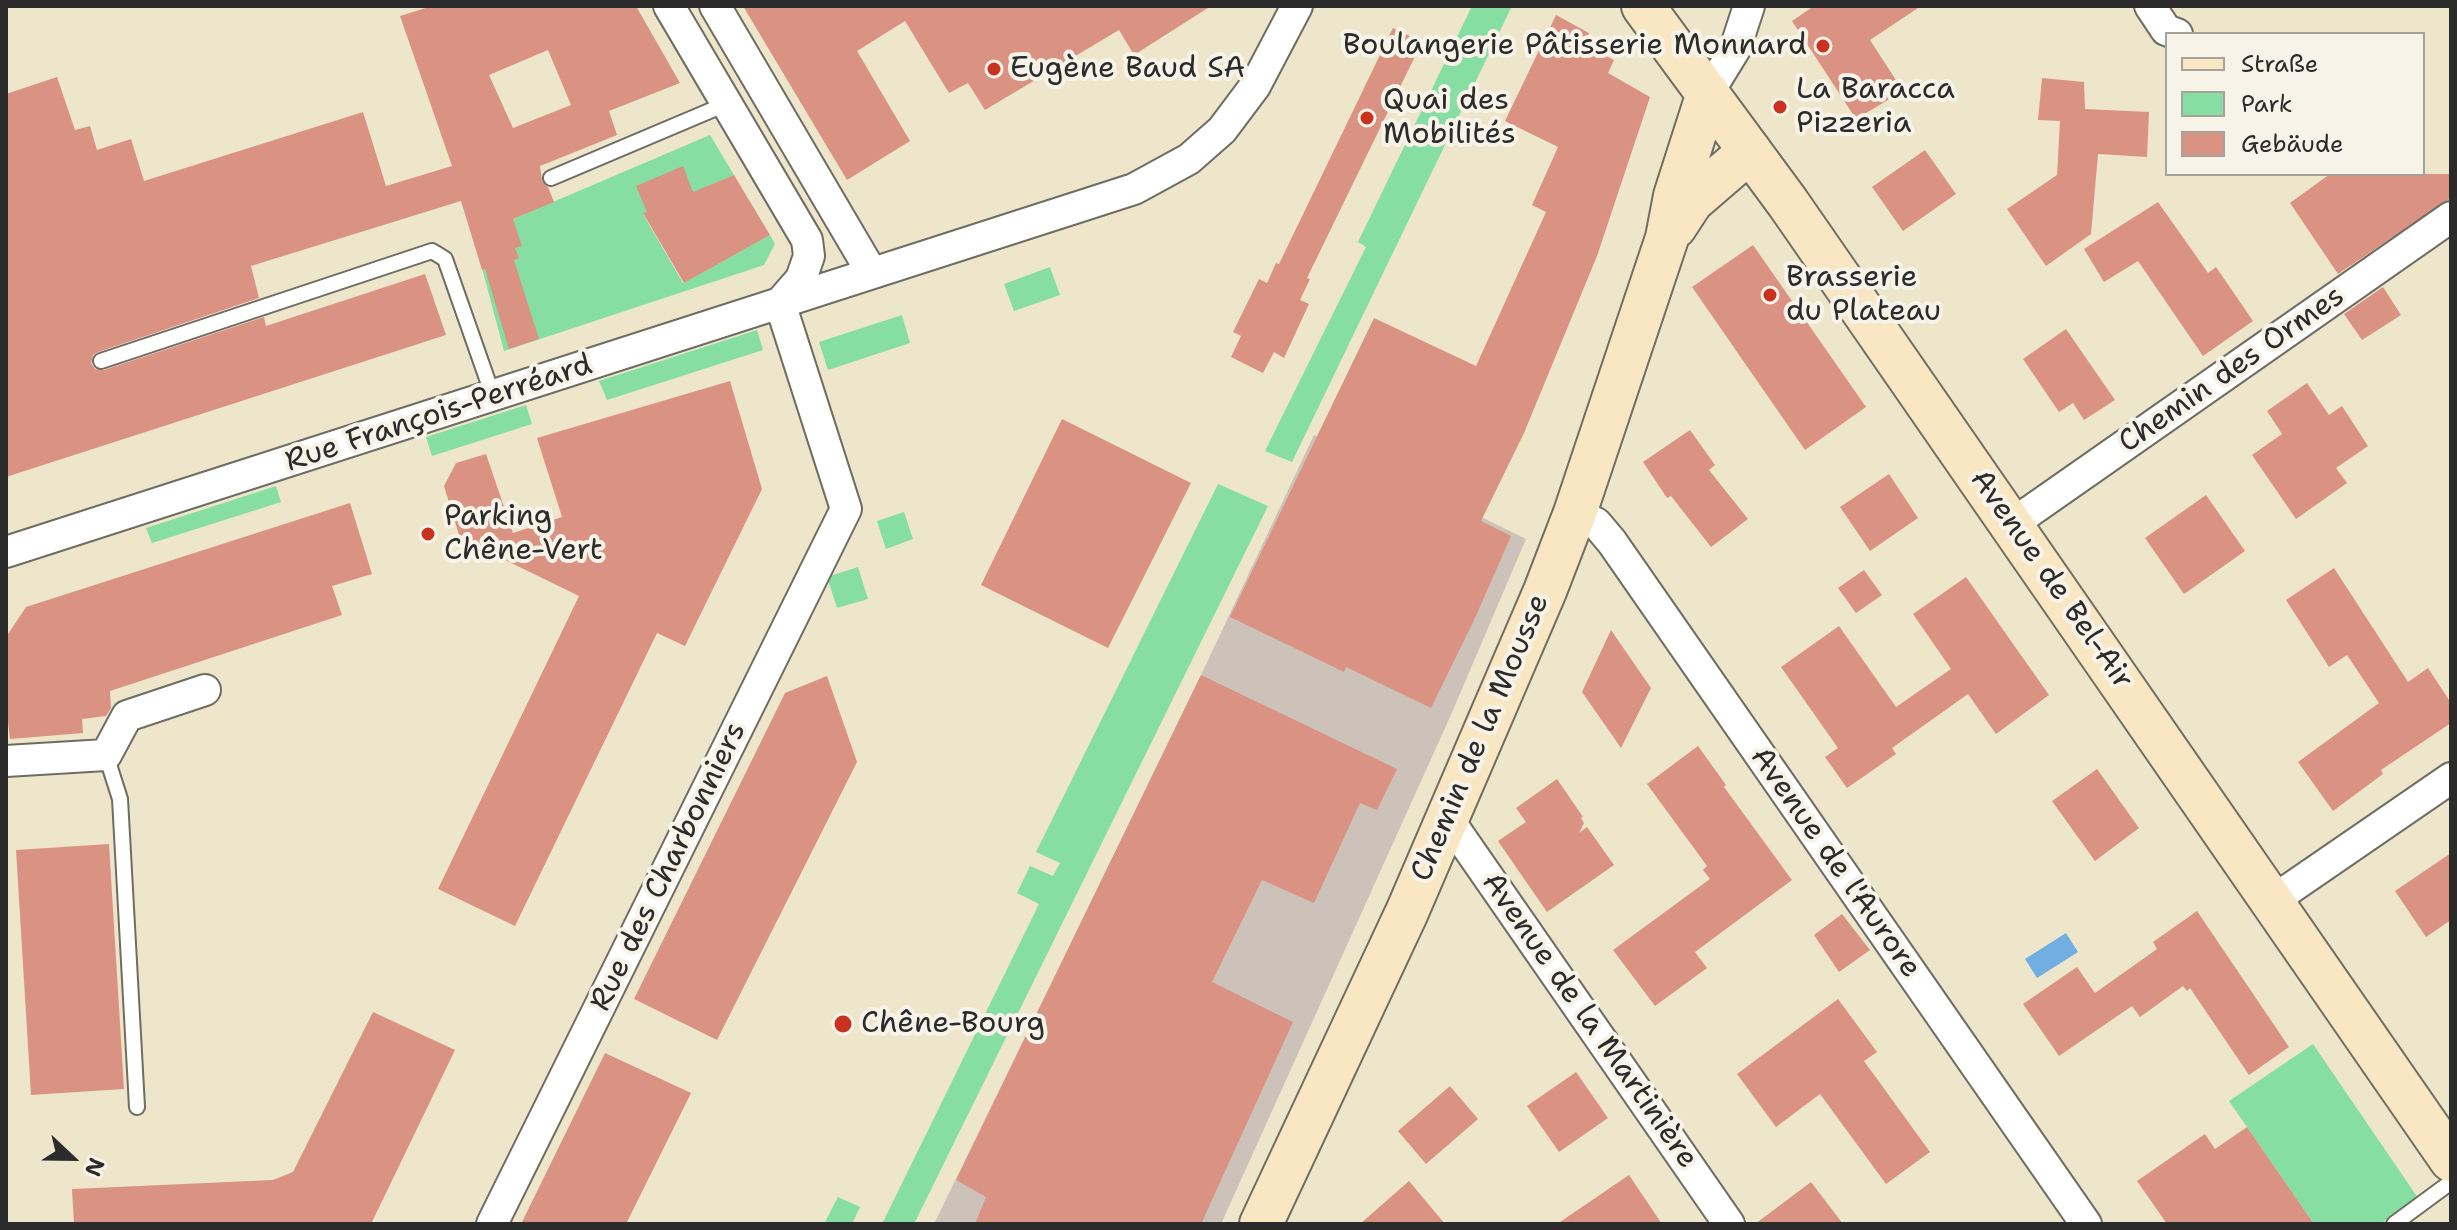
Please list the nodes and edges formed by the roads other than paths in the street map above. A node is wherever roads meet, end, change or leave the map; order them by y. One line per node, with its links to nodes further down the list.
1 (669, 6): 9 (street)
2 (715, 6): 14 (street)
3 (1297, 6): 14 (street, Rue François-Perréard)
4 (1643, 6): 8 (street, Avenue de Bel-Air)
5 (1749, 6): 8 (street)
6 (2150, 6): 7 (street)
7 (2172, 32)
8 (1708, 93): 10 (street, Avenue de Bel-Air); 13 (street, Chemin de la Mousse)
9 (726, 104): 11 (lane); 15 (street)
10 (1750, 151): 13 (street, Chemin de la Mousse); 19 (street, Avenue de Bel-Air)
11 (551, 178)
12 (2451, 217): 19 (street, Chemin des Ormes)
13 (1667, 238): 18 (street, Chemin de la Mousse)
14 (872, 273): 15 (street, Rue François-Perréard)
15 (780, 303): 17 (street, Rue François-Perréard); 31 (street, Rue des Charbonniers)
16 (101, 361): 17 (lane)
17 (494, 396): 20 (street, Rue François-Perréard)
18 (1575, 513): 25 (street, Chemin de la Mousse); 33 (street, Avenue de l'Aurore)
19 (2012, 524): 26 (street, Avenue de Bel-Air)
20 (6, 552)
21 (205, 690): 22 (street)
22 (106, 755): 23 (street); 27 (lane)
23 (6, 761)
24 (2451, 778): 26 (street)
25 (1448, 819): 30 (street, Chemin de la Mousse); 32 (street, Avenue de la Martinière)
26 (2272, 901): 28 (street, Avenue de Bel-Air)
27 (137, 1107)
28 (2451, 1160)
29 (2451, 1182): 34 (lane)
30 (1274, 1217)
31 (492, 1224)
32 (1729, 1224)
33 (2086, 1224)
34 (2394, 1224)

